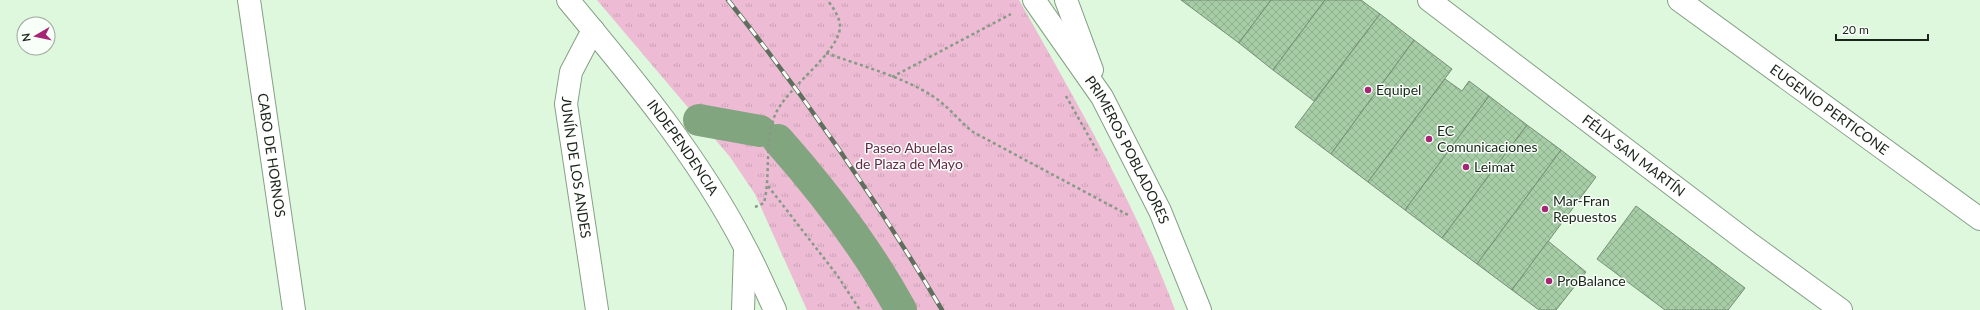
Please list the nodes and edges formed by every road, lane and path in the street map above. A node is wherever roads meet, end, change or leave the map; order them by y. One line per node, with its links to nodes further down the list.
1 (249, 0): 19 (main road, CABO DE HORNOS)
2 (568, 0): 8 (main road, INDEPENDENCIA)
3 (827, 0): 9 (path)
4 (1066, 0): 12 (main road)
5 (1429, 0): 25 (main road, FÉLIX SAN MARTÍN)
6 (1679, 0): 16 (main road, EUGENIO PERTICONE)
7 (1026, 5): 10 (path); 12 (main road, PRIMEROS POBLADORES)
8 (593, 30): 18 (main road, INDEPENDENCIA); 20 (main road, JUNÍN DE LOS ANDES)
9 (826, 53): 10 (path); 23 (path)
10 (892, 78): 15 (path)
11 (1064, 94): 13 (path)
12 (1102, 97): 24 (main road, PRIMEROS POBLADORES)
13 (1100, 156)
14 (1127, 209): 15 (path)
15 (1130, 216): 17 (path)
16 (1980, 219)
17 (1133, 222)
18 (745, 246): 21 (main road); 22 (main road, INDEPENDENCIA)
19 (294, 310)
20 (597, 310)
21 (743, 310)
22 (775, 310)
23 (860, 310)
24 (1200, 310)
25 (1840, 310)

